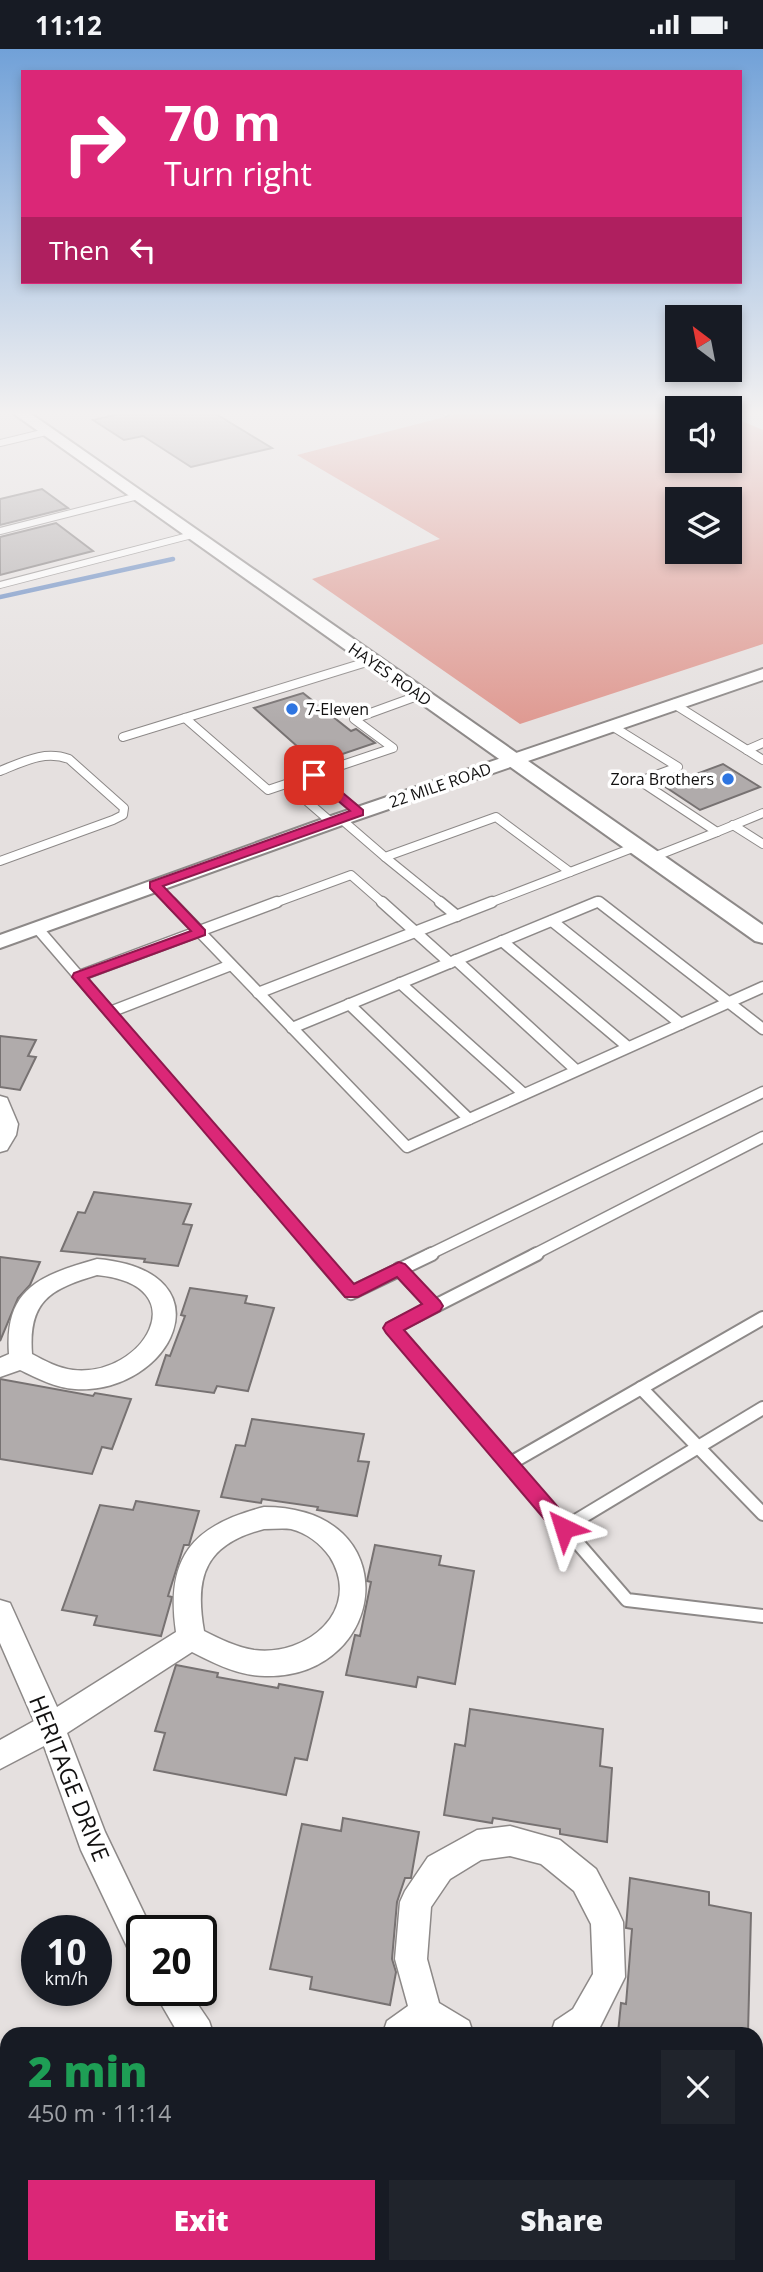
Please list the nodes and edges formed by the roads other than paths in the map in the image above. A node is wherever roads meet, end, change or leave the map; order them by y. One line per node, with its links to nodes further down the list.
1 (64, 515): 3 (lane)
2 (164, 515): 4 (main road, HAYES ROAD)
3 (0, 531)
4 (192, 535): 5 (lane); 6 (main road, HAYES ROAD)
5 (0, 585)
6 (370, 661): 8 (main road, HAYES ROAD); 10 (lane)
7 (763, 674): 9 (street, 22 MILE ROAD)
8 (420, 695): 15 (main road, HAYES ROAD); 18 (lane)
9 (674, 704): 11 (street, 22 MILE ROAD); 14 (lane)
10 (185, 718): 12 (lane); 19 (lane)
11 (612, 726): 15 (street, 22 MILE ROAD); 23 (lane)
12 (123, 737)
13 (763, 743): 14 (lane)
14 (747, 750): 16 (lane)
15 (513, 760): 21 (street, 22 MILE ROAD); 25 (main road, HAYES ROAD)
16 (763, 760)
17 (0, 771): 27 (lane)
18 (314, 775): 19 (lane); 21 (lane)
19 (287, 784): 21 (lane)
20 (763, 813): 22 (lane)
21 (343, 818): 26 (lane); 29 (street, 22 MILE ROAD)
22 (733, 825): 23 (lane); 24 (lane)
23 (717, 832): 25 (lane)
24 (763, 844)
25 (643, 853): 28 (lane); 35 (main road, HAYES ROAD)
26 (385, 857): 28 (lane); 30 (lane)
27 (0, 861)
28 (569, 872): 30 (lane)
29 (154, 885): 32 (street, 22 MILE ROAD); 33 (lane)
30 (457, 916): 34 (lane)
31 (551, 921): 36 (lane); 44 (lane); 47 (lane)
32 (38, 929): 37 (street, 22 MILE ROAD); 40 (lane)
33 (200, 932): 34 (lane); 39 (lane); 40 (lane)
34 (415, 932): 38 (lane); 43 (lane)
35 (763, 936)
36 (502, 941): 38 (lane); 50 (lane)
37 (0, 943)
38 (453, 962): 41 (lane); 51 (lane)
39 (231, 965): 43 (lane); 46 (lane)
40 (79, 977): 46 (lane)
41 (400, 983): 45 (lane); 53 (lane)
42 (763, 987): 44 (lane)
43 (258, 993): 48 (lane)
44 (729, 1002): 47 (lane); 49 (lane)
45 (349, 1005): 48 (lane); 55 (lane)
46 (110, 1012): 58 (lane)
47 (681, 1024): 50 (lane)
48 (292, 1028): 55 (lane)
49 (763, 1029)
50 (628, 1047): 51 (lane)
51 (576, 1070): 53 (lane)
52 (763, 1091): 58 (lane)
53 (524, 1094): 55 (lane)
54 (0, 1103): 57 (street)
55 (469, 1119)
56 (763, 1137): 59 (lane)
57 (0, 1145)
58 (399, 1269): 59 (lane)
59 (434, 1306): 65 (lane)
60 (763, 1318): 62 (lane)
61 (11, 1363): 61 (street)
62 (641, 1388): 64 (lane); 65 (lane)
63 (763, 1408): 64 (lane)
64 (698, 1447): 66 (lane); 67 (lane)
65 (509, 1464): 67 (lane)
66 (763, 1514)
67 (564, 1528): 69 (lane)
68 (0, 1612): 71 (street, HERITAGE DRIVE)
69 (763, 1616)
70 (191, 1638): 70 (street); 71 (street)
71 (51, 1727): 72 (street); 73 (street, HERITAGE DRIVE)
72 (0, 1755)
73 (128, 1915)
74 (179, 2006): 76 (street)
75 (426, 2013): 77 (street); 78 (street); 79 (street)
76 (193, 2027)
77 (407, 2027)
78 (448, 2027)
79 (576, 2027)

